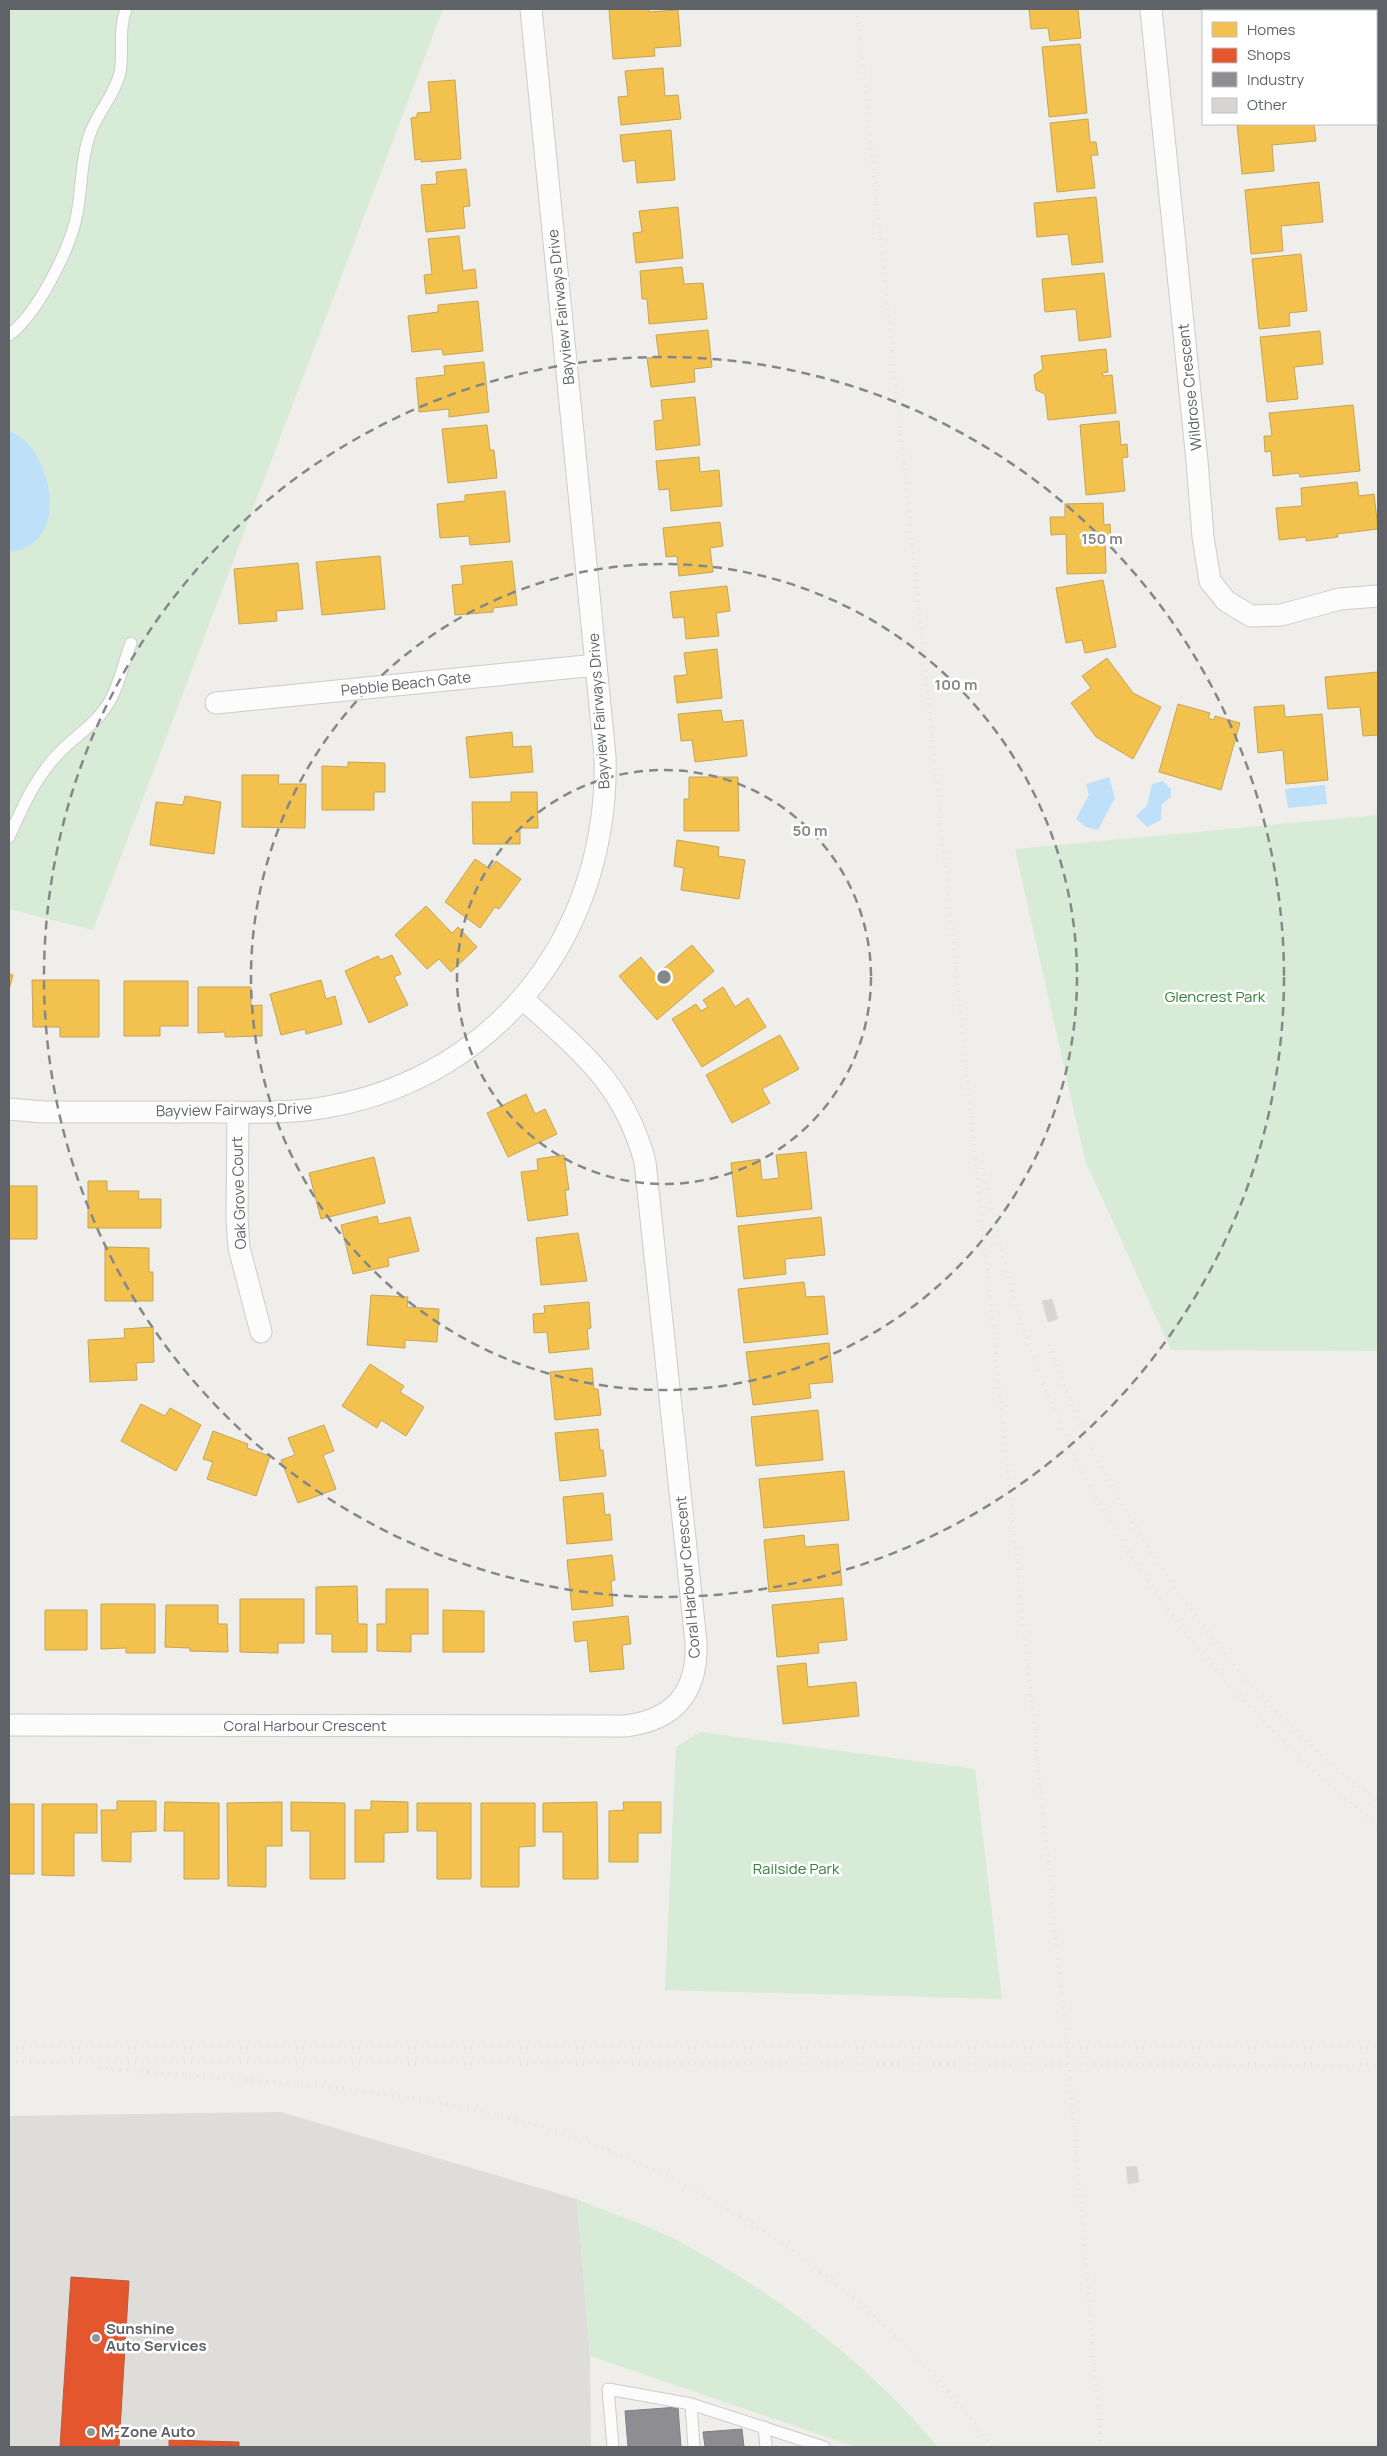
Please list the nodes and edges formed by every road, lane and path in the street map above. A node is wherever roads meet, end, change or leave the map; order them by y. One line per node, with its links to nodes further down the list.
1 (126, 9): 4 (lane)
2 (531, 9): 7 (street, Bayview Fairways Drive)
3 (1151, 9): 5 (street, Wildrose Crescent)
4 (9, 335)
5 (1378, 596)
6 (131, 643): 9 (lane)
7 (596, 665): 8 (street, Pebble Beach Gate); 10 (street, Bayview Fairways Drive)
8 (216, 703)
9 (9, 837)
10 (522, 999): 12 (street, Bayview Fairways Drive); 14 (street, Coral Harbour Crescent)
11 (9, 1109): 12 (street, Bayview Fairways Drive)
12 (238, 1112): 13 (street, Oak Grove Court)
13 (261, 1332)
14 (9, 1725)
15 (691, 2404): 16 (lane); 17 (lane); 18 (lane)
16 (764, 2427): 19 (lane); 20 (lane)
17 (613, 2447)
18 (694, 2447)
19 (766, 2447)
20 (824, 2447)

